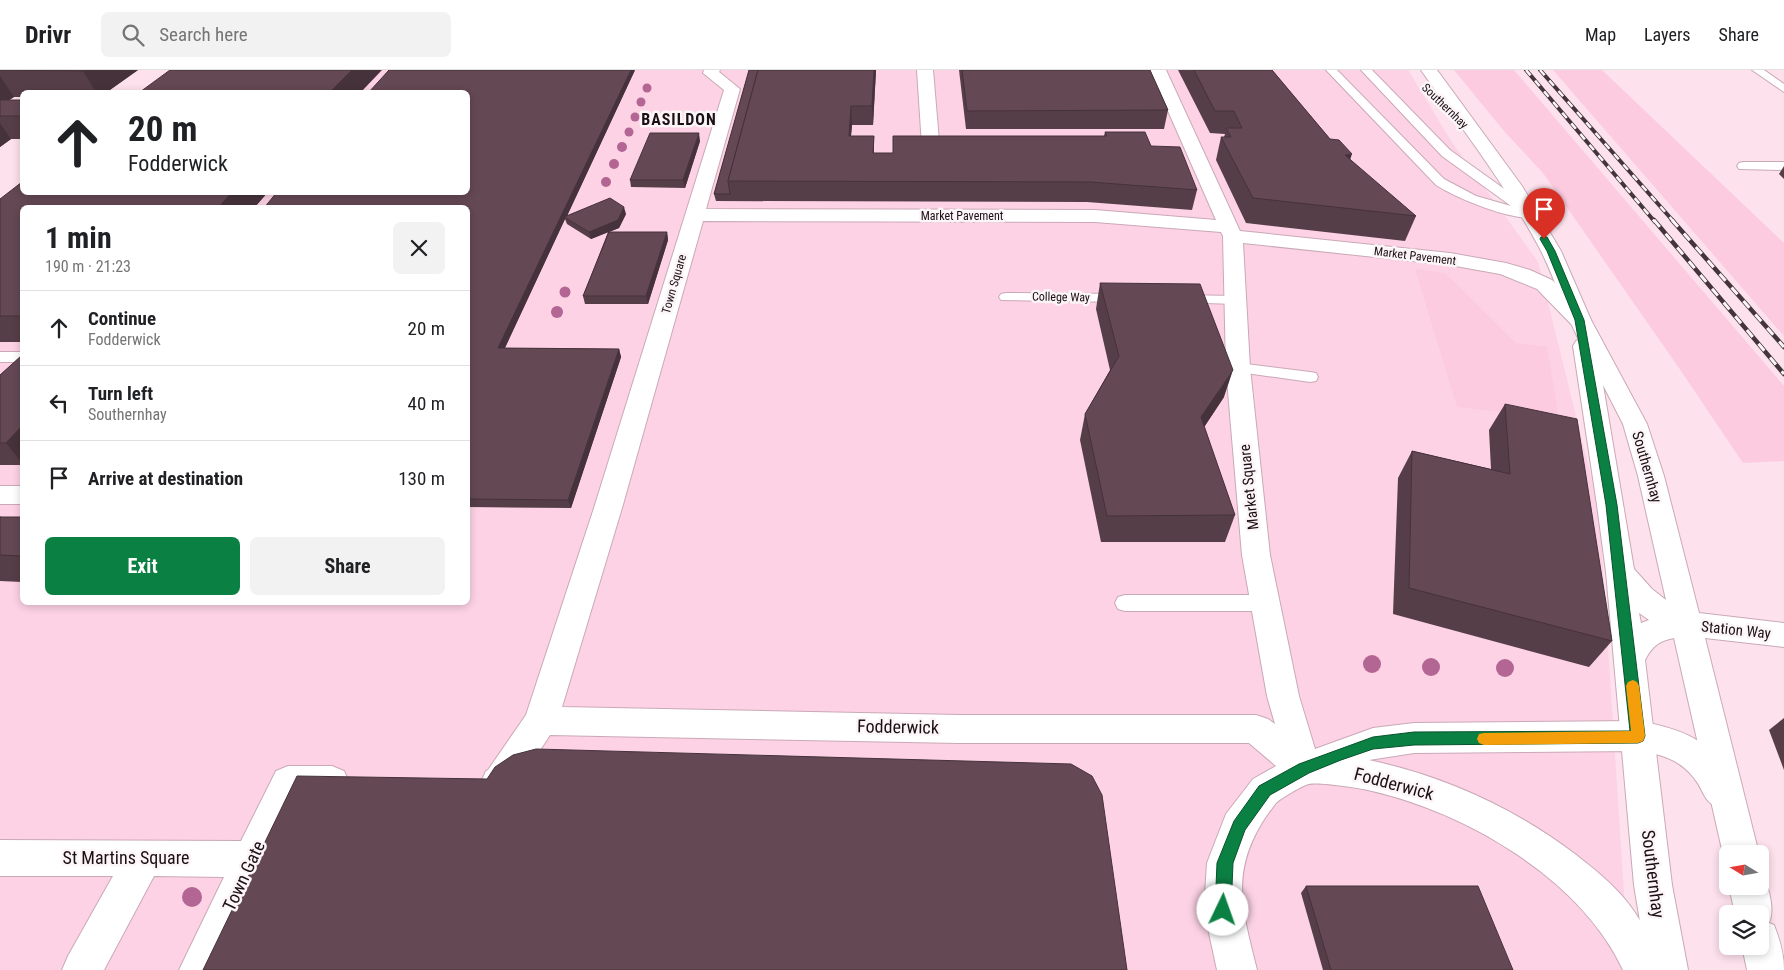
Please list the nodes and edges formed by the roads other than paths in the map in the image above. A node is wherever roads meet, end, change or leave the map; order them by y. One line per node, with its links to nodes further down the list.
1 (712, 70): 15 (street, Town Square)
2 (924, 70): 9 (street)
3 (1158, 70): 11 (street, Market Square)
4 (1331, 70): 14 (lane)
5 (1366, 70): 14 (lane)
6 (1757, 70): 8 (lane)
7 (1422, 74): 14 (street, Southernhay)
8 (1784, 89)
9 (979, 146)
10 (1172, 147): 11 (street)
11 (1191, 147): 16 (street, Market Square)
12 (1742, 166): 13 (lane)
13 (1784, 166)
14 (1530, 214): 21 (street, Southernhay)
15 (694, 215): 16 (street, Market Pavement); 34 (street, Town Square)
16 (1231, 232): 20 (street, Market Square); 21 (street, Market Pavement)
17 (1006, 297): 18 (lane, College Way)
18 (1136, 298)
19 (1166, 299): 20 (lane)
20 (1235, 300): 24 (street, Market Square)
21 (1580, 320): 28 (street, Southernhay); 31 (street, Southernhay)
22 (0, 357): 23 (lane)
23 (20, 357)
24 (1238, 368): 25 (lane); 30 (street, Market Square)
25 (1310, 377)
26 (0, 495): 27 (street)
27 (20, 495)
28 (1620, 572): 31 (street, Southernhay); 33 (street, Southernhay)
29 (1125, 603): 30 (lane)
30 (1265, 603): 36 (street, Market Square)
31 (1687, 624): 32 (street, Station Way); 33 (street); 39 (street, Southernhay)
32 (1784, 635)
33 (1630, 659): 35 (street, Southernhay)
34 (541, 721): 36 (street, Fodderwick); 38 (street)
35 (1638, 736): 36 (street, Fodderwick); 39 (street, Fodderwick); 49 (street, Southernhay)
36 (1304, 769): 47 (street); 48 (street, Fodderwick)
37 (357, 782): 43 (street, Town Gate)
38 (471, 782)
39 (1732, 814): 40 (street, Southernhay)
40 (1739, 845)
41 (0, 858): 42 (street, St Martins Square)
42 (144, 858): 43 (street, St Martins Square); 45 (street)
43 (253, 859): 46 (street, Town Gate)
44 (1764, 955): 50 (street)
45 (82, 970)
46 (199, 970)
47 (1238, 970)
48 (1644, 970)
49 (1668, 970)
50 (1767, 970)

